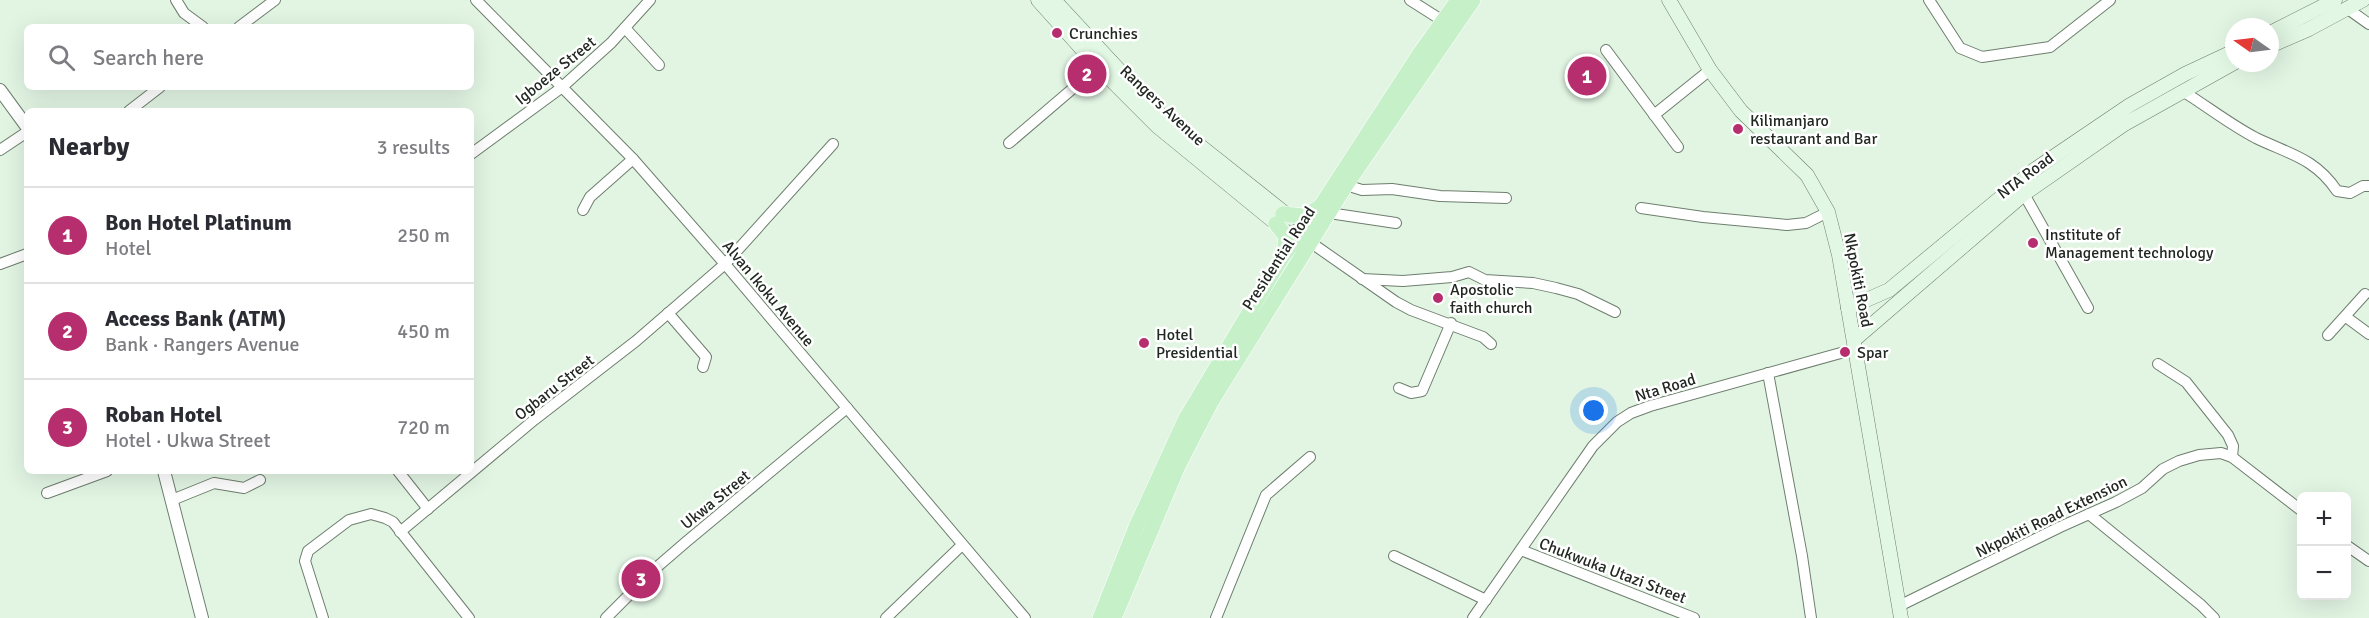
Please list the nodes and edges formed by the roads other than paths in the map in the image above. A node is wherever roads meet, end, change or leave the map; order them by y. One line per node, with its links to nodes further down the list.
1 (176, 0): 17 (street)
2 (275, 0): 18 (street)
3 (476, 0): 29 (street, Alvan Ikoku Avenue)
4 (650, 0): 20 (street, Igboeze Street)
5 (1038, 0): 26 (main road, Rangers Avenue)
6 (1054, 0): 52 (main road, Rangers Avenue)
7 (1410, 0): 16 (street)
8 (1458, 0): 16 (main road, Presidential Road)
9 (1473, 0): 33 (main road, Presidential Road)
10 (1669, 0): 28 (main road, Nkpokiti Road)
11 (1929, 0): 12 (street)
12 (2109, 0)
13 (2335, 0): 21 (main road)
14 (2363, 0): 15 (main road)
15 (2348, 9): 19 (street); 22 (main road)
16 (1443, 21): 33 (main road, Presidential Road)
17 (199, 24)
18 (242, 24)
19 (2369, 24)
20 (625, 28): 25 (street); 29 (street, Igboeze Street)
21 (2279, 28)
22 (2279, 42)
23 (1606, 50): 35 (street)
24 (2225, 55): 61 (main road, NTA Road)
25 (659, 65)
26 (1098, 67): 38 (street); 52 (main road, Rangers Avenue)
27 (2225, 68): 32 (main road, NTA Road)
28 (1710, 70): 35 (street); 51 (main road, Nkpokiti Road)
29 (561, 88): 42 (street, Igboeze Street); 43 (street, Alvan Ikoku Avenue)
30 (0, 90): 36 (street)
31 (156, 90): 34 (street)
32 (2184, 92): 45 (street); 46 (main road, NTA Road)
33 (1393, 105): 44 (main road, Presidential Road); 48 (main road, Presidential Road)
34 (133, 108)
35 (1654, 115): 40 (street)
36 (24, 124)
37 (24, 134): 41 (street)
38 (1009, 143)
39 (833, 144): 58 (street, Ogbaru Street)
40 (1678, 147)
41 (0, 150)
42 (474, 152)
43 (633, 159): 50 (street); 58 (street, Alvan Ikoku Avenue)
44 (1346, 186): 47 (street); 48 (main road, Presidential Road)
45 (2369, 186)
46 (2024, 194): 62 (street); 70 (main road, NTA Road)
47 (1506, 198)
48 (1325, 208): 52 (main road); 53 (street); 54 (main road, Presidential Road)
49 (1641, 208): 51 (street)
50 (583, 210)
51 (1828, 212): 61 (main road, Nkpokiti Road)
52 (1280, 219): 54 (main road); 56 (main road)
53 (1396, 223)
54 (1306, 238): 56 (main road, Presidential Road); 59 (street); 104 (main road, Presidential Road)
55 (24, 255): 57 (street)
56 (1283, 256): 103 (main road, Presidential Road)
57 (0, 264)
58 (725, 264): 64 (street, Ogbaru Street); 75 (street, Alvan Ikoku Avenue)
59 (1362, 279): 63 (street); 66 (street)
60 (2365, 294): 65 (street)
61 (1848, 308): 70 (main road, Nkpokiti Road)
62 (2088, 308)
63 (1615, 312)
64 (668, 313): 72 (street); 78 (street, Ogbaru Street)
65 (2346, 317): 67 (street); 68 (street)
66 (1451, 324): 69 (street); 74 (street)
67 (2369, 334)
68 (2328, 335)
69 (1487, 341)
70 (1854, 344): 73 (street, Nta Road); 96 (main road, Nkpokiti Road)
71 (2158, 364): 77 (street)
72 (703, 367)
73 (1768, 373): 92 (street, Nta Road); 108 (street)
74 (1399, 388)
75 (847, 408): 90 (street, Alvan Ikoku Avenue); 100 (street, Ukwa Street)
76 (1310, 457): 105 (street)
77 (2232, 457): 86 (street); 88 (street, Nkpokiti Road Extension)
78 (474, 471)
79 (99, 474): 84 (street)
80 (165, 474): 85 (street)
81 (400, 474): 87 (street)
82 (471, 474): 87 (street, Ogbaru Street)
83 (260, 480): 85 (street)
84 (47, 493)
85 (172, 500): 97 (street)
86 (2297, 508)
87 (428, 509): 89 (street, Ogbaru Street)
88 (2090, 514): 96 (street, Nkpokiti Road Extension); 109 (street)
89 (400, 532): 98 (street); 99 (street)
90 (962, 545): 101 (street); 102 (street, Alvan Ikoku Avenue)
91 (2347, 546): 94 (street)
92 (1521, 550): 95 (street, Nta Road); 107 (street, Chukwuka Utazi Street)
93 (1394, 556): 95 (street)
94 (2369, 561)
95 (1486, 600): 106 (street, Nta Road)
96 (1900, 612)
97 (202, 618)
98 (323, 618)
99 (469, 618)
100 (606, 618)
101 (886, 618)
102 (1025, 618)
103 (1100, 618)
104 (1114, 618)
105 (1216, 618)
106 (1473, 618)
107 (1694, 618)
108 (1811, 618)
109 (2214, 618)

